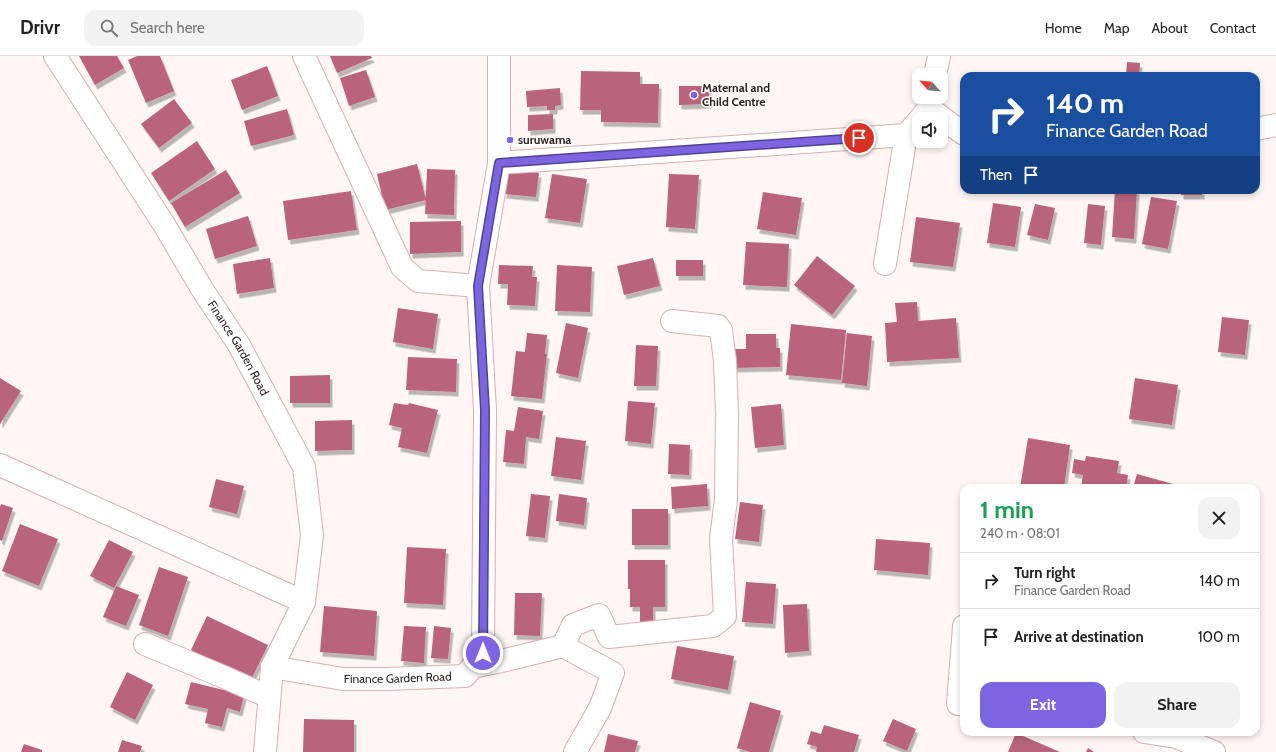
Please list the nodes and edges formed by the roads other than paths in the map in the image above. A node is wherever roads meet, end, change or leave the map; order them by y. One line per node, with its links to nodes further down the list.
1 (55, 56): 17 (street, Finance Garden Road)
2 (304, 56): 14 (street)
3 (499, 56): 12 (street, Finance Garden Road)
4 (939, 56): 5 (street)
5 (936, 68)
6 (912, 117): 12 (street)
7 (1276, 125): 9 (street)
8 (948, 127): 10 (street)
9 (1260, 128)
10 (960, 132)
11 (913, 148): 13 (street)
12 (499, 163): 14 (street, Finance Garden Road)
13 (885, 264)
14 (478, 286): 20 (street, Finance Garden Road)
15 (672, 321): 19 (street)
16 (0, 465): 17 (street)
17 (304, 602): 21 (street, Finance Garden Road)
18 (145, 644): 23 (street)
19 (563, 646): 20 (street); 27 (street)
20 (472, 666): 21 (street, Finance Garden Road)
21 (272, 667): 23 (street, Finance Garden Road)
22 (960, 678): 24 (street)
23 (269, 698): 26 (street, Finance Garden Road)
24 (960, 704)
25 (1170, 736): 28 (street)
26 (265, 752)
27 (575, 752)
28 (1214, 752)

